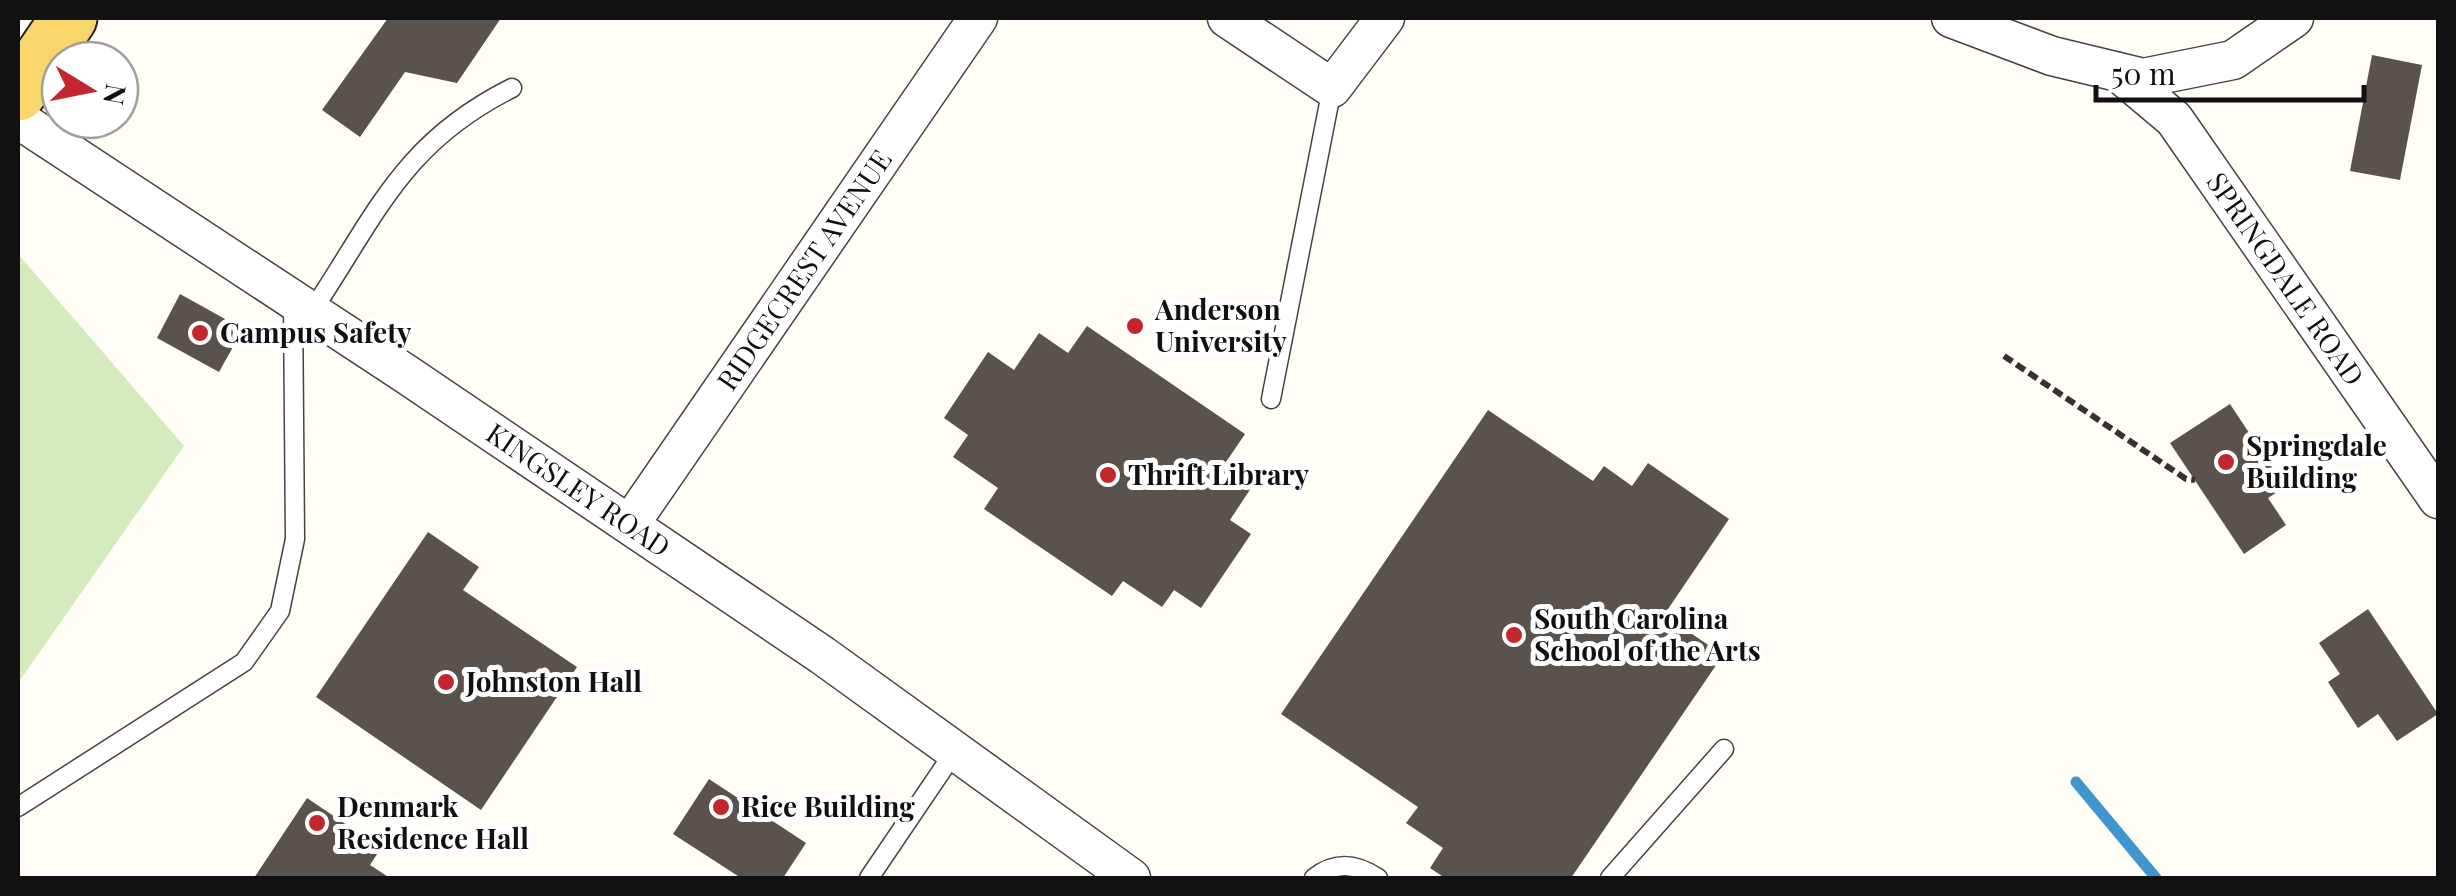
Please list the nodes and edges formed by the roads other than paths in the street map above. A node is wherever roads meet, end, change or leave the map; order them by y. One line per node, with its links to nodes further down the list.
1 (69, 18): 10 (main road)
2 (978, 18): 15 (street, RIDGECREST AVENUE)
3 (1226, 18): 9 (street)
4 (1385, 18): 9 (street)
5 (1951, 18): 7 (street)
6 (2294, 18): 7 (street)
7 (2118, 72): 14 (street, SPRINGDALE ROAD)
8 (512, 88): 12 (lane)
9 (1332, 88): 13 (lane)
10 (18, 93)
11 (18, 119): 12 (street, KINGSLEY ROAD)
12 (302, 305): 15 (street, KINGSLEY ROAD); 18 (lane)
13 (1272, 399)
14 (2438, 499)
15 (630, 524): 17 (street, KINGSLEY ROAD)
16 (1724, 749): 23 (lane)
17 (955, 752): 19 (lane); 20 (street, KINGSLEY ROAD)
18 (18, 806)
19 (869, 878)
20 (1131, 878)
21 (1314, 878): 22 (lane)
22 (1378, 878)
23 (1610, 878)

